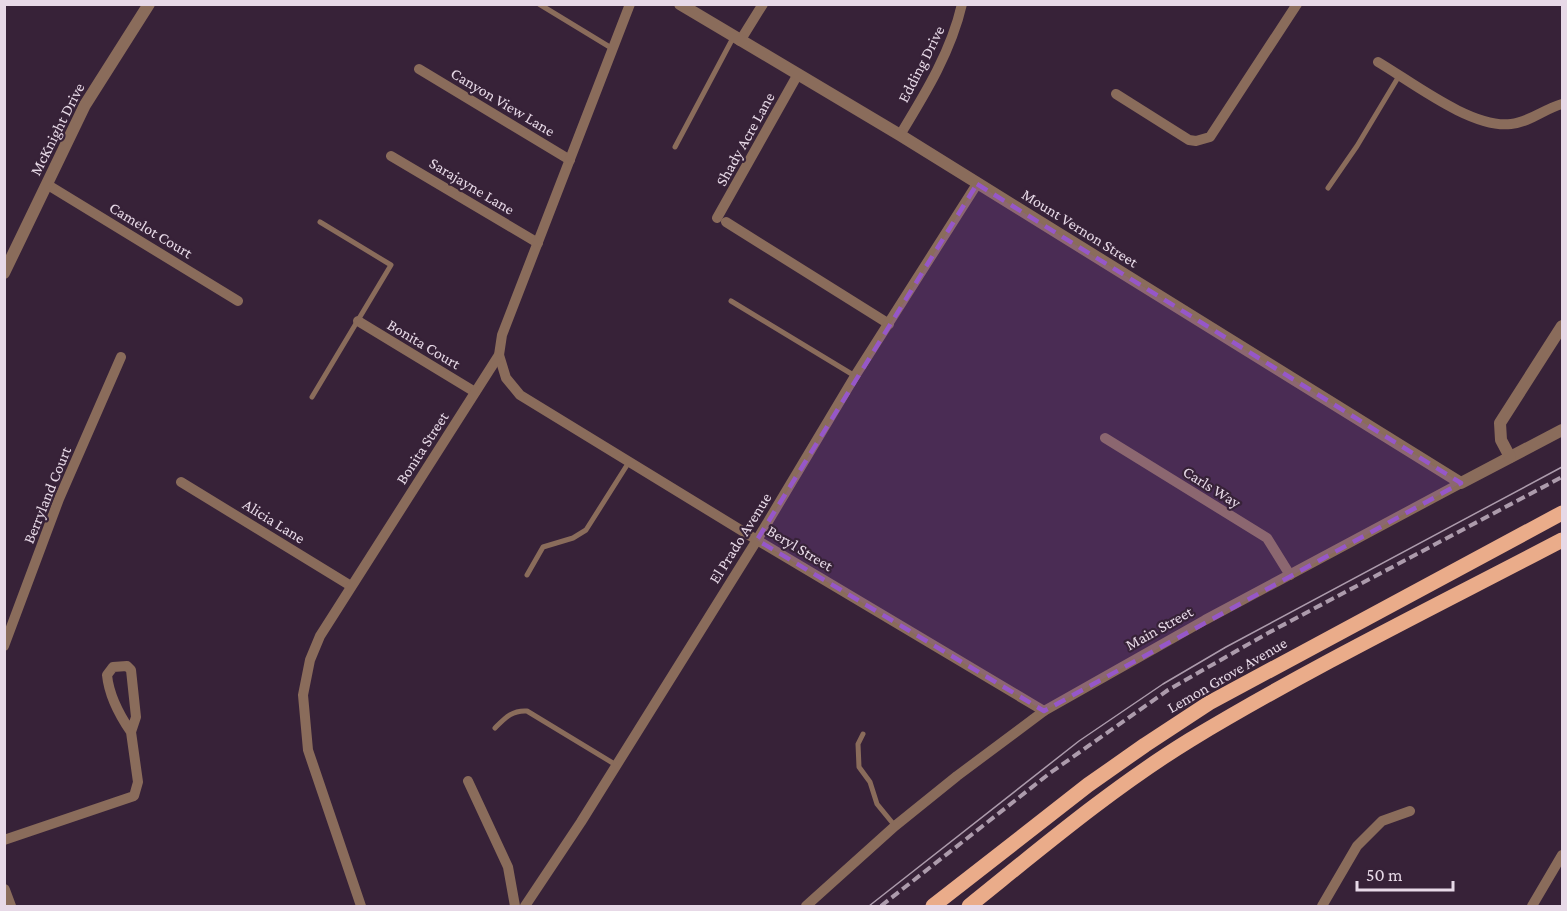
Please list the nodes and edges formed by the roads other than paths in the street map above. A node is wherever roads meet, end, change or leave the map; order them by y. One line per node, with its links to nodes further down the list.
1 (148, 4): 21 (street, McKnight Drive)
2 (539, 4): 9 (lane)
3 (630, 4): 9 (street, Bonita Street)
4 (680, 4): 8 (street, Mount Vernon Street)
5 (763, 4): 8 (street)
6 (962, 4): 16 (street, Edding Drive)
7 (1297, 4): 14 (street)
8 (737, 39): 12 (street, Mount Vernon Street); 17 (lane)
9 (613, 49): 19 (street, Bonita Street)
10 (1378, 62): 13 (street)
11 (419, 69): 19 (street, Canyon View Lane)
12 (798, 74): 16 (street, Mount Vernon Street); 29 (street, Shady Acre Lane)
13 (1400, 75): 15 (street); 22 (lane)
14 (1116, 94)
15 (1563, 104)
16 (900, 135): 20 (street, Mount Vernon Street)
17 (675, 147)
18 (391, 156): 24 (street, Sarajayne Lane)
19 (570, 160): 24 (street, Bonita Street)
20 (977, 184): 29 (street, El Prado Avenue); 41 (street, Mount Vernon Street)
21 (48, 185): 25 (street, McKnight Drive); 26 (street, Camelot Court)
22 (1328, 188)
23 (320, 222): 28 (lane)
24 (538, 243): 31 (street, Bonita Street)
25 (4, 273)
26 (238, 301)
27 (731, 301): 33 (lane)
28 (358, 321): 34 (street, Bonita Court); 35 (lane)
29 (889, 324): 33 (street, El Prado Avenue)
30 (1563, 326): 38 (street)
31 (499, 355): 34 (street, Bonita Street); 39 (street, Beryl Street)
32 (121, 357): 48 (street, Berryland Court)
33 (855, 376): 43 (street, El Prado Avenue)
34 (475, 392): 47 (street, Bonita Street)
35 (312, 397)
36 (1563, 430): 38 (street, Main Street)
37 (1105, 438): 46 (street, Carls Way)
38 (1510, 457): 41 (street, Main Street)
39 (629, 462): 43 (street, Beryl Street); 45 (lane)
40 (181, 482): 47 (street, Alicia Lane)
41 (1461, 483): 46 (street, Main Street)
42 (1563, 513): 59 (main road, Lemon Grove Avenue)
43 (757, 540): 49 (street, Beryl Street); 53 (street, El Prado Avenue)
44 (1563, 540): 60 (main road)
45 (527, 575)
46 (1290, 575): 49 (street, Main Street)
47 (351, 586): 63 (street, Bonita Street)
48 (4, 646)
49 (1044, 711): 56 (street, Main Street)
50 (495, 728): 53 (lane)
51 (131, 732): 51 (street); 57 (street)
52 (863, 734): 56 (lane)
53 (616, 766): 65 (street, El Prado Avenue)
54 (468, 781): 64 (street)
55 (1410, 811): 69 (street)
56 (895, 826): 66 (street, Main Street)
57 (4, 840)
58 (1563, 855): 70 (street)
59 (984, 866): 60 (main road); 67 (main road, Lemon Grove Avenue)
60 (999, 882): 68 (main road)
61 (4, 890): 62 (street)
62 (10, 906)
63 (361, 906)
64 (515, 906)
65 (525, 906)
66 (806, 906)
67 (933, 906)
68 (969, 906)
69 (1322, 906)
70 (1532, 906)

